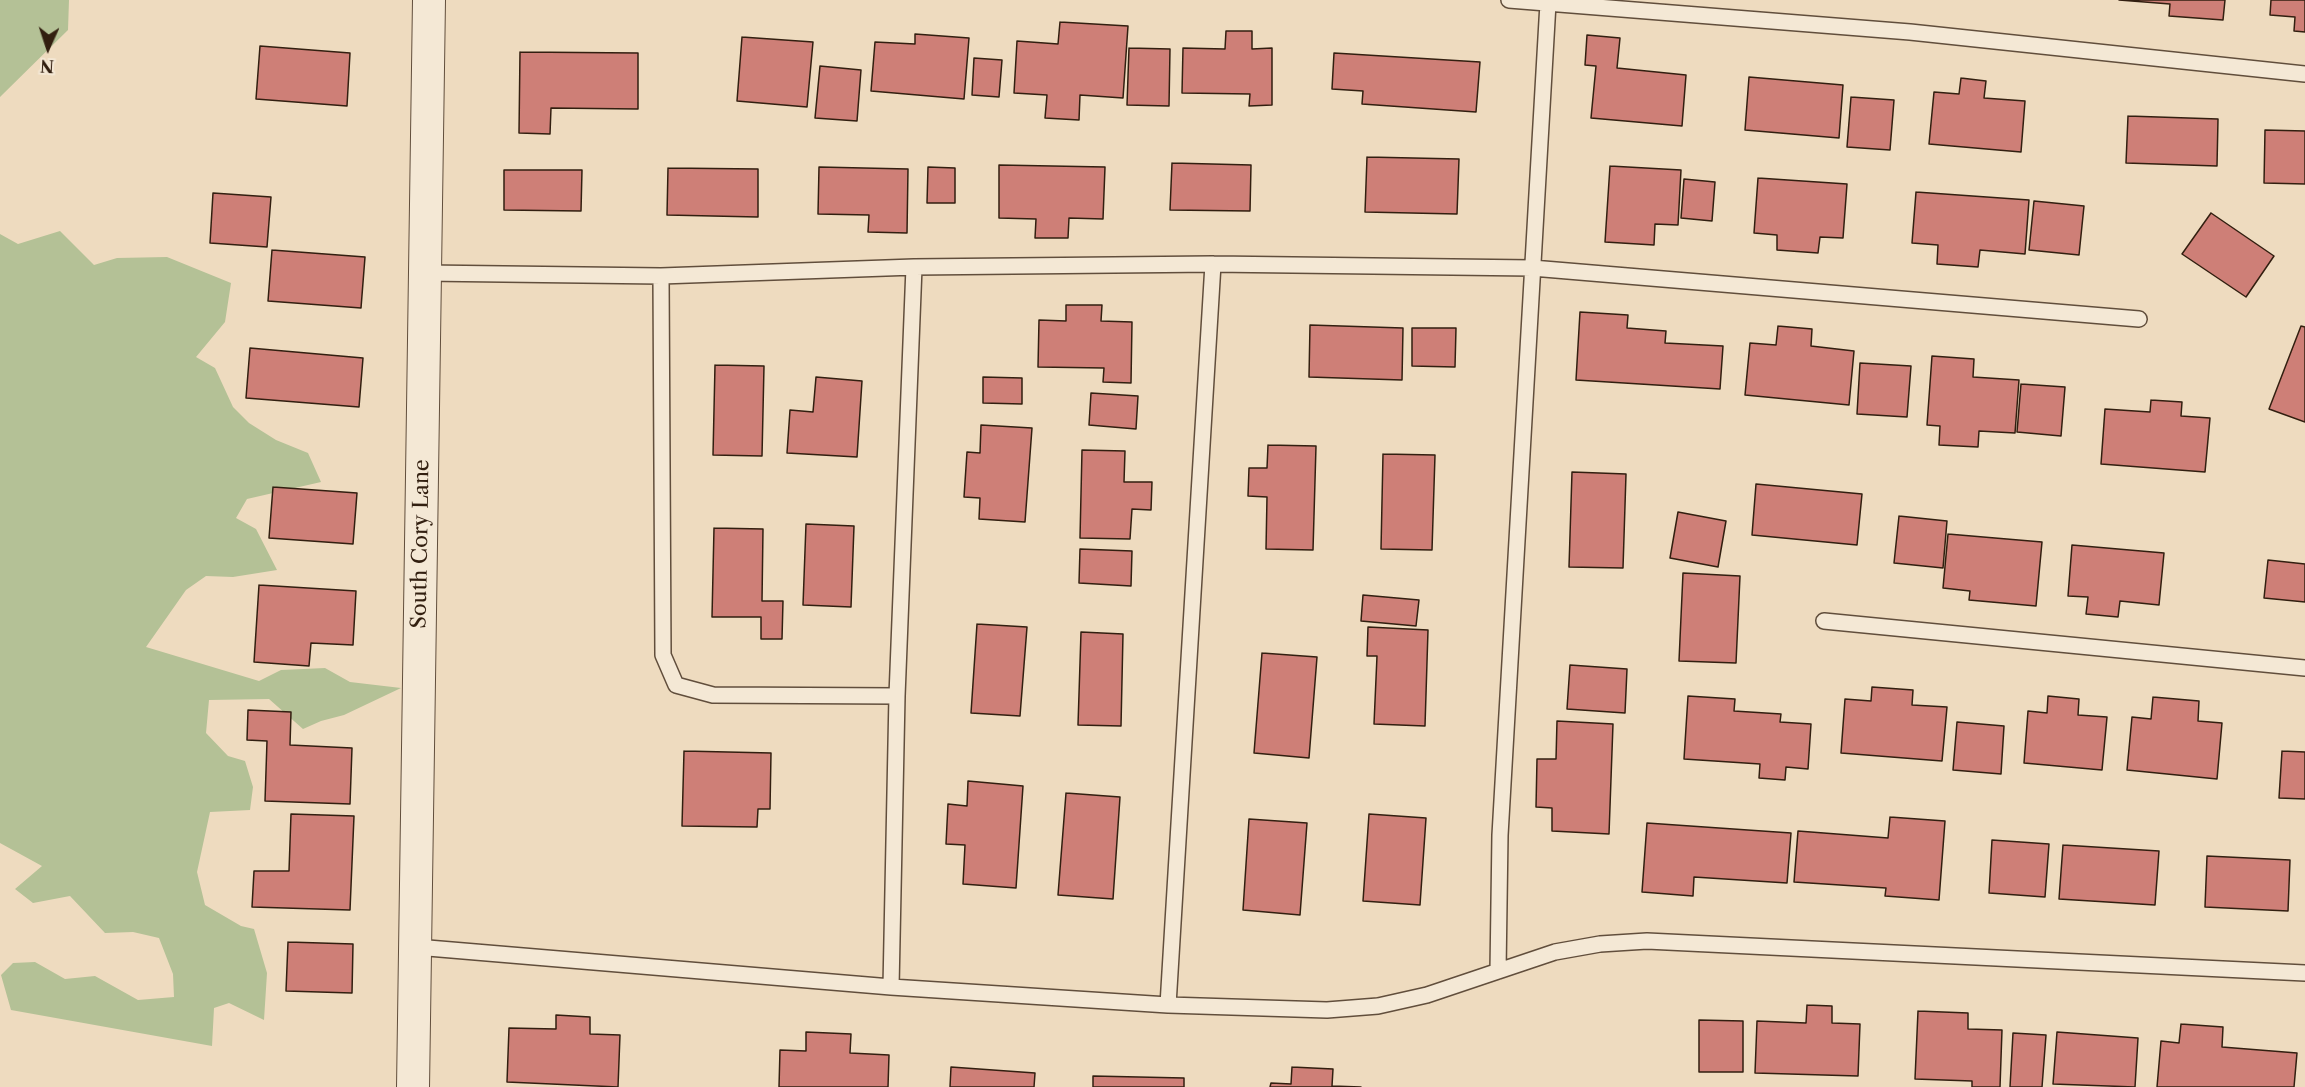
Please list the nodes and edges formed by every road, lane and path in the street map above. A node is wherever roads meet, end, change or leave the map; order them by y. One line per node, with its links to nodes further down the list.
1 (429, 0): 8 (street, South Cory Lane)
2 (1509, 0): 3 (lane)
3 (1548, 3): 4 (lane); 7 (lane)
4 (2305, 74)
5 (1213, 264): 6 (lane); 7 (lane); 18 (lane)
6 (914, 267): 9 (lane); 13 (lane)
7 (1532, 268): 10 (lane); 15 (lane)
8 (425, 273): 9 (lane); 14 (street, South Cory Lane)
9 (661, 276): 13 (lane)
10 (2139, 319)
11 (1824, 621): 12 (lane)
12 (2305, 668)
13 (897, 696): 17 (lane)
14 (416, 946): 17 (lane); 19 (street, South Cory Lane)
15 (1498, 971): 16 (lane); 18 (lane)
16 (2305, 973)
17 (891, 987): 18 (lane)
18 (1168, 1005)
19 (413, 1087)

